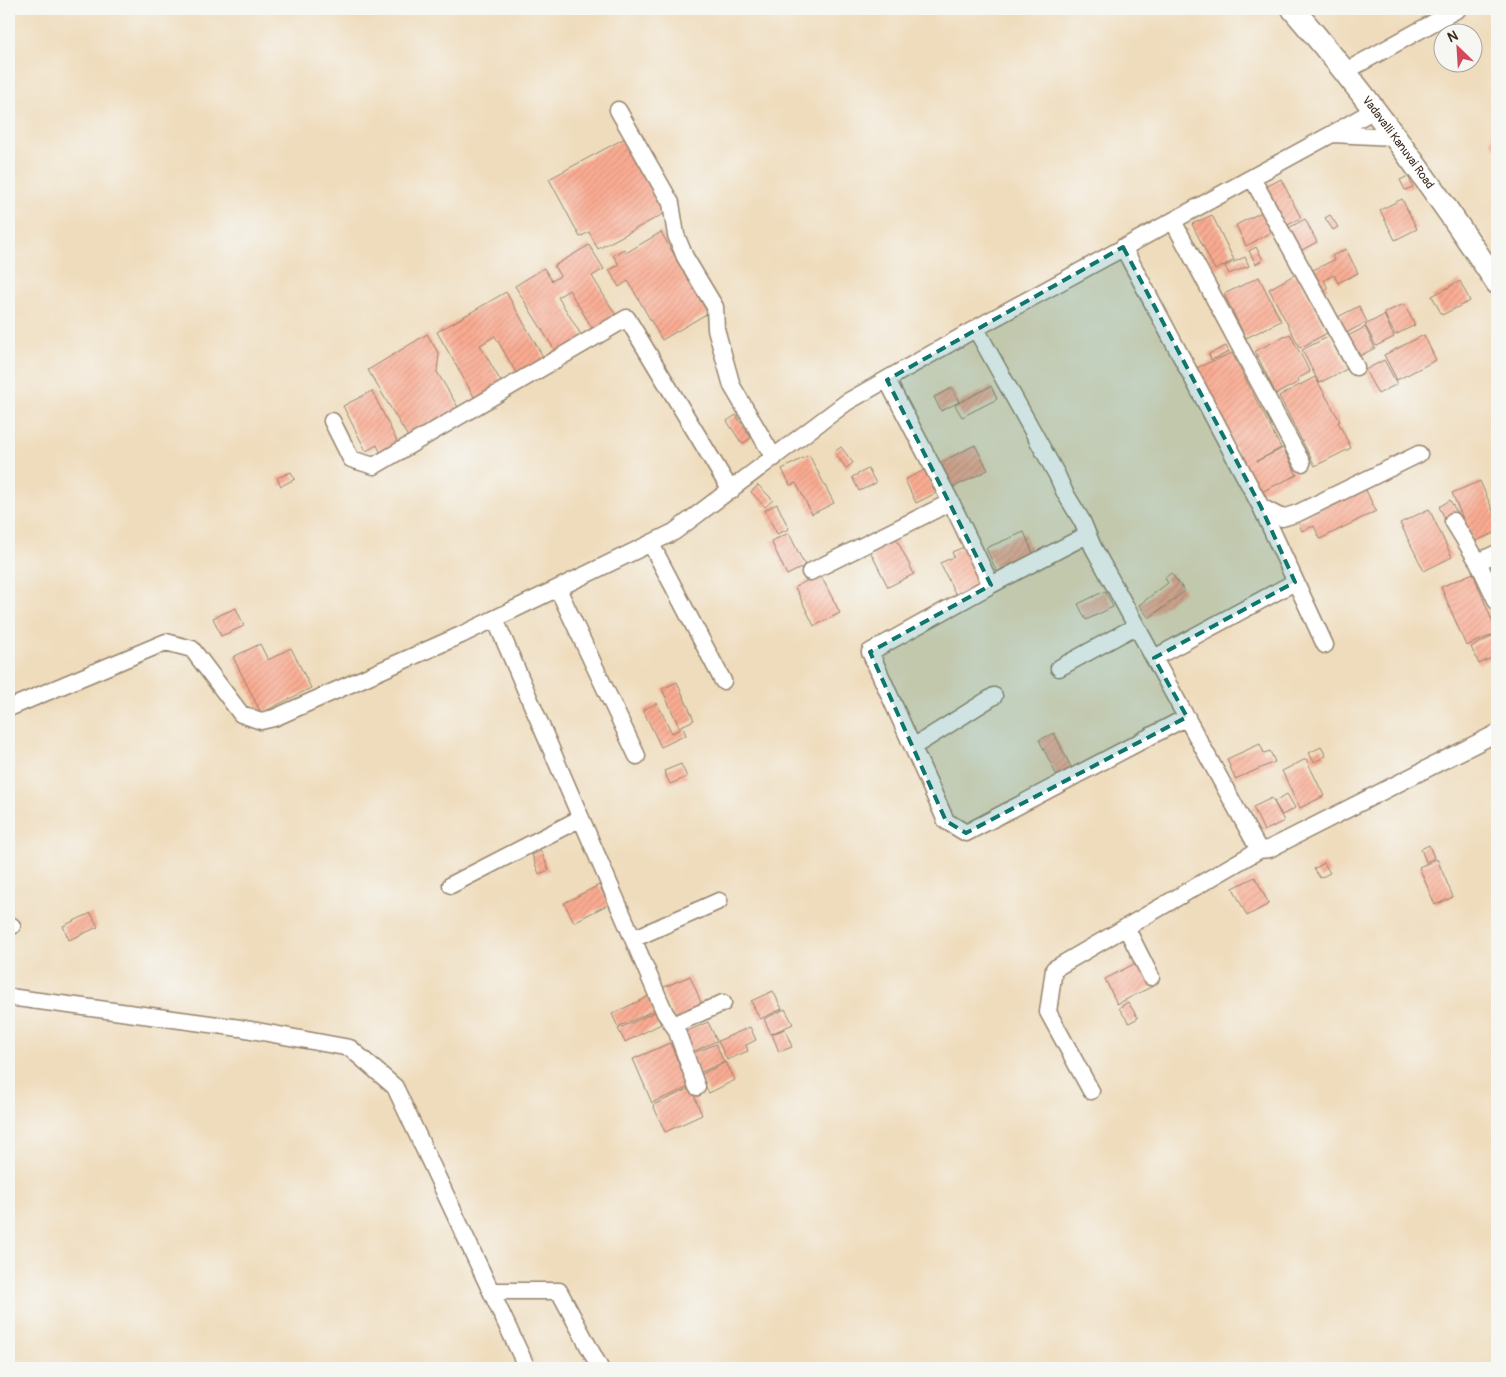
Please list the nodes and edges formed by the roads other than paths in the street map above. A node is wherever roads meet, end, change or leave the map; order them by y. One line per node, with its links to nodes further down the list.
1 (1293, 9): 3 (street, Vadavalli Kanuvai Road)
2 (1458, 9): 3 (street)
3 (1346, 71): 5 (street, Vadavalli Kanuvai Road)
4 (618, 110): 17 (street)
5 (1374, 110): 6 (street); 7 (street, Vadavalli Kanuvai Road)
6 (1332, 134): 7 (street); 8 (street)
7 (1394, 137): 11 (street, Vadavalli Kanuvai Road)
8 (1252, 178): 9 (street); 13 (street)
9 (1173, 221): 10 (street); 18 (street)
10 (1123, 247): 12 (street); 21 (street)
11 (1497, 283)
12 (976, 329): 14 (street); 23 (street)
13 (1356, 367)
14 (887, 380): 17 (street); 20 (street)
15 (332, 421): 19 (street)
16 (1419, 454): 21 (street)
17 (774, 458): 19 (street)
18 (1302, 463)
19 (731, 491): 24 (street)
20 (951, 502): 27 (street); 29 (street)
21 (1261, 507): 28 (street)
22 (1453, 521): 26 (street)
23 (1087, 535): 29 (street); 33 (street)
24 (651, 544): 30 (street); 37 (street)
25 (1497, 552): 26 (street)
26 (1478, 562): 31 (street)
27 (810, 572)
28 (1295, 582): 34 (street); 35 (street)
29 (991, 585): 42 (street)
30 (558, 589): 32 (street); 43 (street)
31 (1497, 602)
32 (495, 620): 39 (street); 44 (street)
33 (1136, 626): 35 (street); 36 (street)
34 (1325, 645)
35 (1154, 658): 40 (street)
36 (1059, 668)
37 (723, 681)
38 (994, 696): 42 (street)
39 (9, 708)
40 (1187, 717): 42 (street); 45 (street)
41 (1497, 733): 45 (street)
42 (913, 747)
43 (637, 756)
44 (581, 818): 46 (street); 49 (street)
45 (1259, 850): 48 (street)
46 (451, 885)
47 (719, 901): 49 (street)
48 (1126, 927): 50 (street); 55 (street)
49 (633, 939): 53 (street)
50 (1151, 977)
51 (9, 997): 56 (street)
52 (723, 1003): 53 (street)
53 (673, 1025): 54 (street)
54 (697, 1087)
55 (1090, 1091)
56 (491, 1291): 57 (street); 58 (street)
57 (527, 1368)
58 (600, 1368)

